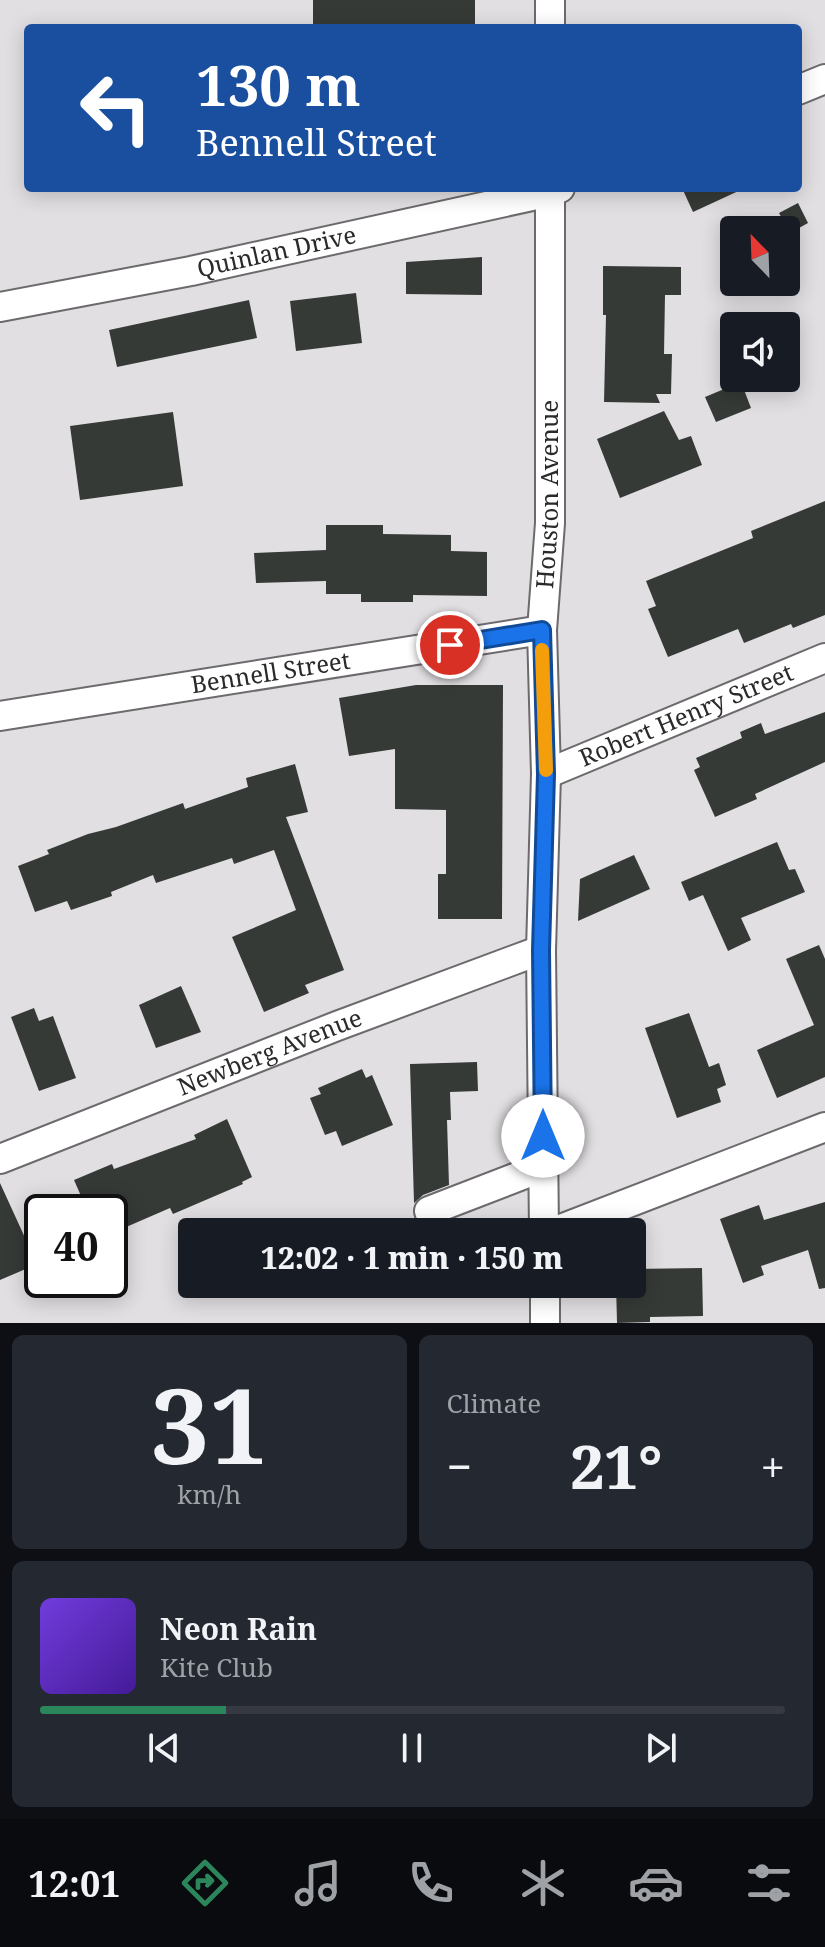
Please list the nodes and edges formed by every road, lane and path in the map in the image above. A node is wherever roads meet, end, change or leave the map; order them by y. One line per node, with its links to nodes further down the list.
1 (550, 0): 2 (street)
2 (550, 24)
3 (825, 79): 4 (street)
4 (802, 88)
5 (540, 192): 7 (street, Quinlan Drive)
6 (553, 192): 8 (street, Houston Avenue)
7 (0, 307)
8 (542, 630): 10 (street, Bennell Street); 11 (street, Houston Avenue)
9 (825, 658): 11 (street, Robert Henry Street)
10 (0, 716)
11 (546, 774): 12 (street, Houston Avenue)
12 (541, 950): 14 (street, Newberg Avenue); 15 (street, Houston Avenue)
13 (825, 1127): 18 (street)
14 (0, 1159)
15 (543, 1167): 16 (street); 17 (street, Houston Avenue)
16 (432, 1218)
17 (544, 1218)
18 (589, 1218)
19 (545, 1298): 20 (street)
20 (545, 1323)

